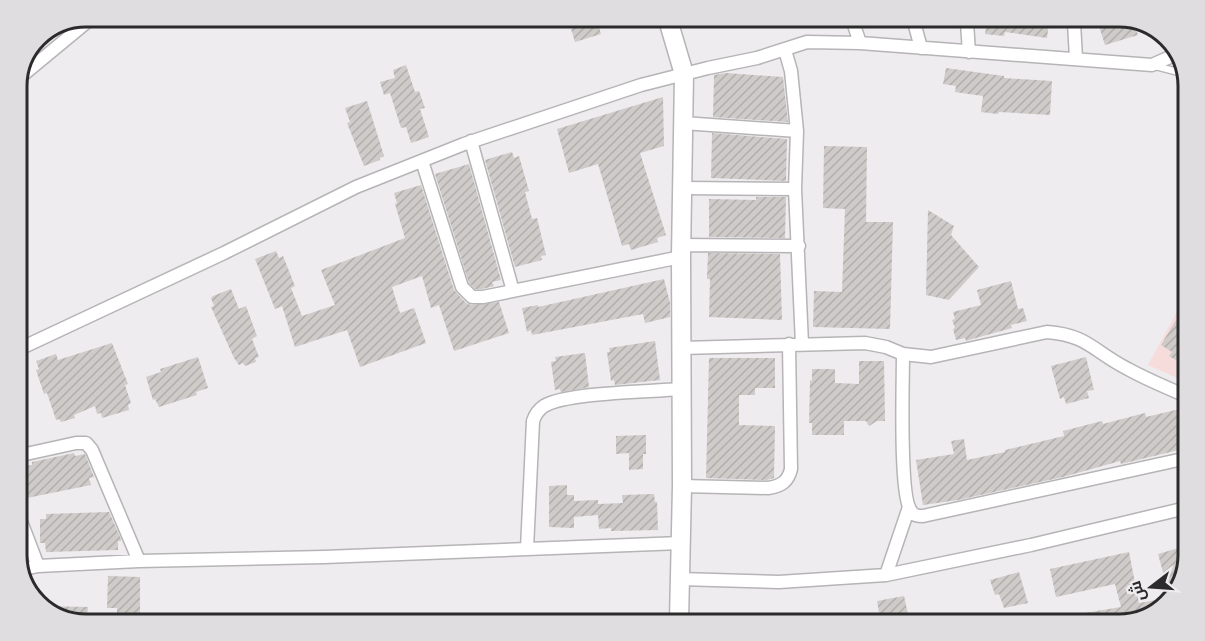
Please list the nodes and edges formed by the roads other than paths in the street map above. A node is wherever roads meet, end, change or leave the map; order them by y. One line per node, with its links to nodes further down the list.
1 (670, 27): 16 (main road)
2 (855, 27): 7 (street)
3 (915, 27): 8 (street)
4 (968, 27): 10 (street)
5 (1074, 27): 12 (street)
6 (79, 28): 14 (street)
7 (860, 42): 8 (street); 9 (street)
8 (921, 48): 10 (street)
9 (785, 50): 16 (street); 18 (street)
10 (969, 52): 12 (street)
11 (1170, 57): 13 (street)
12 (1076, 58): 13 (street)
13 (1152, 65): 15 (lane)
14 (29, 70)
15 (1176, 71)
16 (684, 74): 17 (main road); 19 (street)
17 (683, 123): 18 (street); 21 (main road)
18 (796, 131): 22 (street)
19 (471, 141): 20 (street); 25 (street)
20 (422, 161): 25 (street); 28 (street)
21 (682, 188): 22 (street); 24 (main road)
22 (795, 189): 23 (street)
23 (799, 246): 24 (street); 27 (street)
24 (681, 251): 25 (street); 29 (main road)
25 (513, 291)
26 (789, 344): 27 (street); 29 (street); 35 (street)
27 (802, 344): 30 (street)
28 (27, 345)
29 (682, 348): 31 (main road)
30 (903, 354): 32 (street); 36 (street)
31 (680, 389): 35 (main road); 40 (street)
32 (1178, 392)
33 (27, 454): 41 (street)
34 (1178, 460): 36 (street)
35 (682, 486): 39 (main road)
36 (909, 507): 44 (street)
37 (1178, 510): 44 (street)
38 (27, 537): 42 (street)
39 (681, 543): 40 (street); 45 (main road)
40 (526, 549): 41 (street)
41 (139, 561): 42 (street)
42 (38, 566): 43 (street)
43 (28, 568)
44 (885, 575): 45 (street)
45 (680, 579): 46 (main road)
46 (679, 614)

